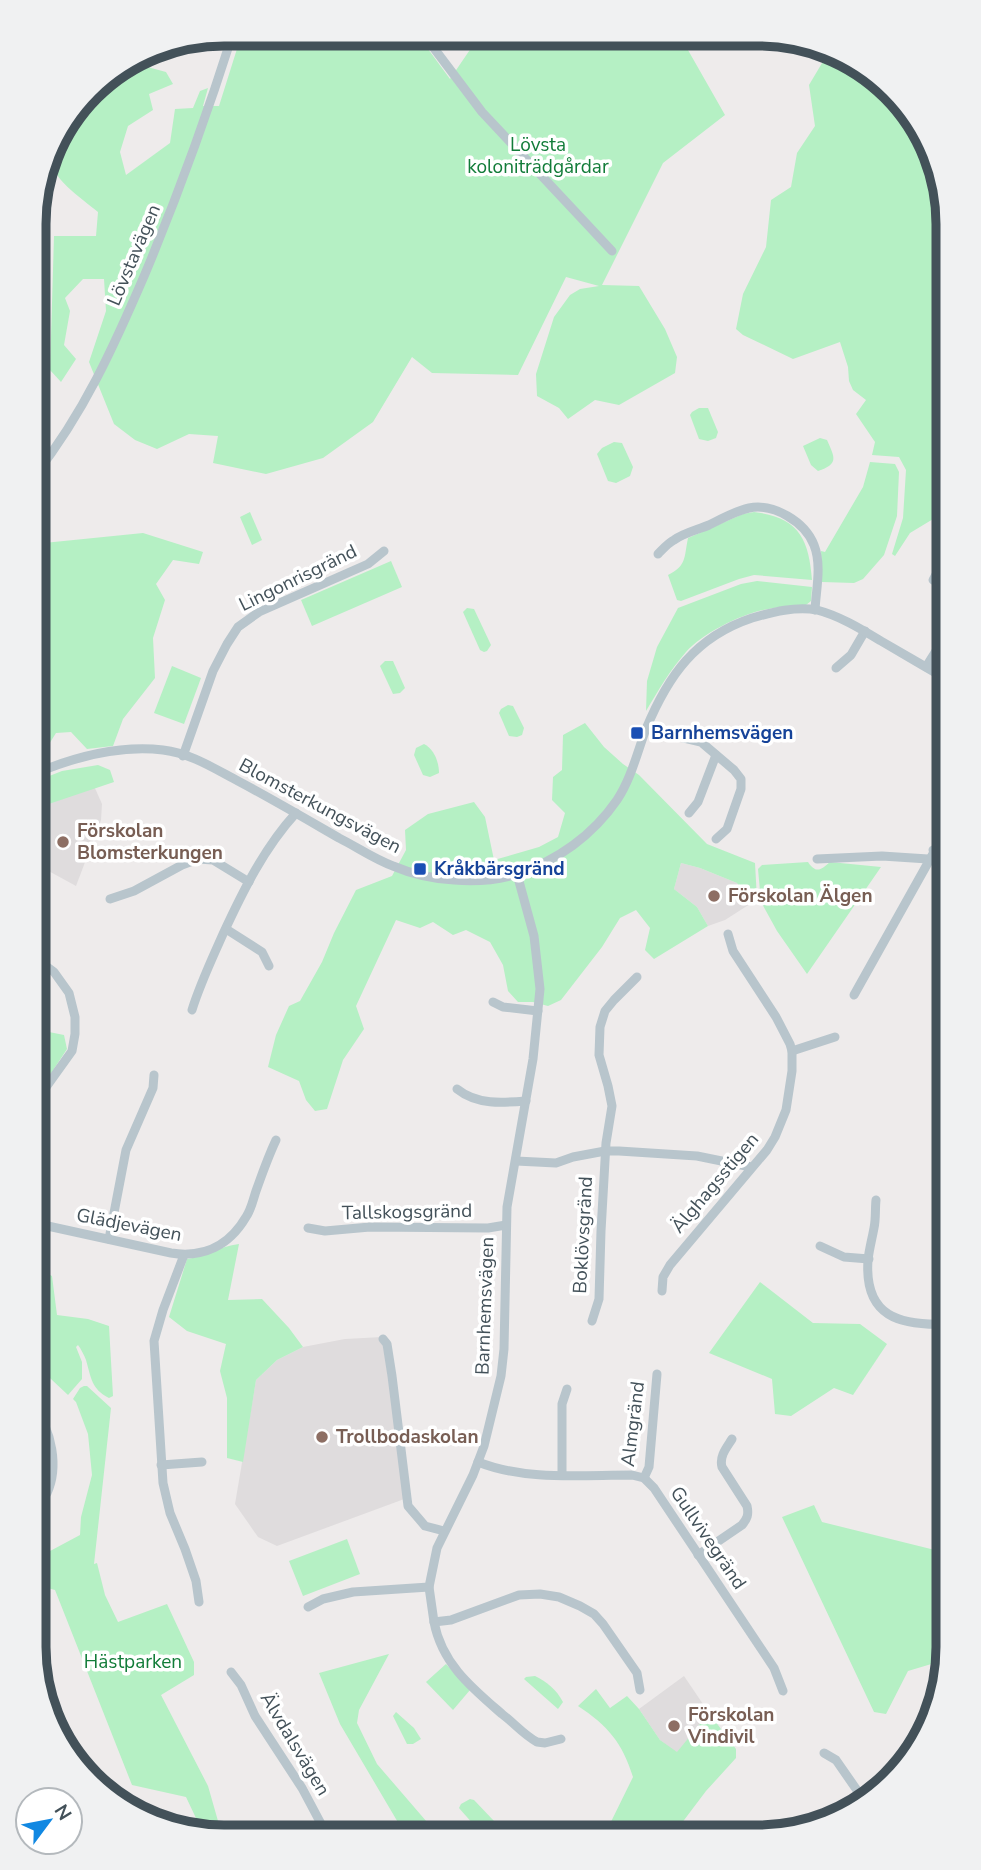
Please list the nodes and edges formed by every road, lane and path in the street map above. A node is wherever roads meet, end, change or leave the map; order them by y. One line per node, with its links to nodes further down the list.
1 (229, 46): 4 (street, Lövstavägen)
2 (433, 46): 3 (street)
3 (612, 251)
4 (46, 460)
5 (384, 551): 17 (street, Lingonrisgränd)
6 (657, 554): 9 (street)
7 (936, 575): 8 (street)
8 (933, 580)
9 (815, 610): 10 (street, Blomsterkungsvägen); 15 (street, Blomsterkungsvägen)
10 (865, 631): 12 (street, Blomsterkungsvägen); 13 (street)
11 (936, 652): 12 (street)
12 (926, 667): 14 (street, Blomsterkungsvägen)
13 (836, 668)
14 (936, 673)
15 (647, 727): 16 (street); 26 (street, Blomsterkungsvägen)
16 (716, 755): 20 (street); 21 (street)
17 (183, 756): 18 (street, Blomsterkungsvägen); 19 (street, Blomsterkungsvägen)
18 (46, 770)
19 (296, 813): 26 (street, Blomsterkungsvägen); 27 (street)
20 (689, 813)
21 (716, 839)
22 (936, 846): 23 (street)
23 (933, 850): 25 (street)
24 (817, 859): 25 (street)
25 (928, 859): 34 (street)
26 (517, 874): 37 (street, Barnhemsvägen)
27 (248, 882): 28 (street); 29 (street)
28 (110, 899)
29 (226, 929): 32 (street); 36 (street)
30 (728, 934): 39 (street, Älghagsstigen)
31 (46, 966): 41 (street)
32 (269, 966)
33 (637, 977): 45 (street, Boklövsgränd)
34 (853, 995)
35 (493, 1002): 37 (street)
36 (192, 1010)
37 (538, 1011): 43 (street, Barnhemsvägen)
38 (835, 1037): 39 (street)
39 (792, 1052): 47 (street, Älghagsstigen)
40 (155, 1075): 52 (street)
41 (46, 1087)
42 (457, 1089): 43 (street)
43 (526, 1101): 46 (street, Barnhemsvägen)
44 (276, 1140): 54 (street, Glädjevägen)
45 (606, 1151): 46 (street); 47 (street); 57 (street, Boklövsgränd)
46 (516, 1161): 49 (street, Barnhemsvägen)
47 (751, 1167): 56 (street, Älghagsstigen)
48 (876, 1200): 55 (street)
49 (506, 1225): 51 (street, Tallskogsgränd); 65 (street, Barnhemsvägen)
50 (46, 1226): 52 (street, Glädjevägen)
51 (308, 1228)
52 (109, 1239): 54 (street, Glädjevägen)
53 (820, 1246): 55 (street)
54 (184, 1255): 66 (street)
55 (869, 1259): 58 (street)
56 (662, 1291)
57 (592, 1321)
58 (935, 1324)
59 (383, 1339): 70 (street)
60 (657, 1374): 68 (street, Almgränd)
61 (567, 1389): 67 (street)
62 (46, 1426): 69 (street)
63 (732, 1439): 71 (street)
64 (202, 1462): 66 (street)
65 (478, 1462): 67 (street, Gullvivegränd); 70 (street, Barnhemsvägen)
66 (161, 1465): 73 (street)
67 (562, 1475): 68 (street, Gullvivegränd)
68 (644, 1478): 71 (street, Gullvivegränd)
69 (46, 1495)
70 (444, 1531): 72 (street, Barnhemsvägen)
71 (698, 1555): 78 (street, Gullvivegränd)
72 (429, 1587): 74 (street); 75 (street, Barnhemsvägen)
73 (199, 1602)
74 (308, 1607)
75 (434, 1622): 77 (street); 79 (street, Barnhemsvägen)
76 (231, 1672): 82 (street, Älvdalsvägen)
77 (640, 1690)
78 (783, 1691)
79 (561, 1739)
80 (824, 1753): 81 (street)
81 (859, 1793)
82 (322, 1825)

